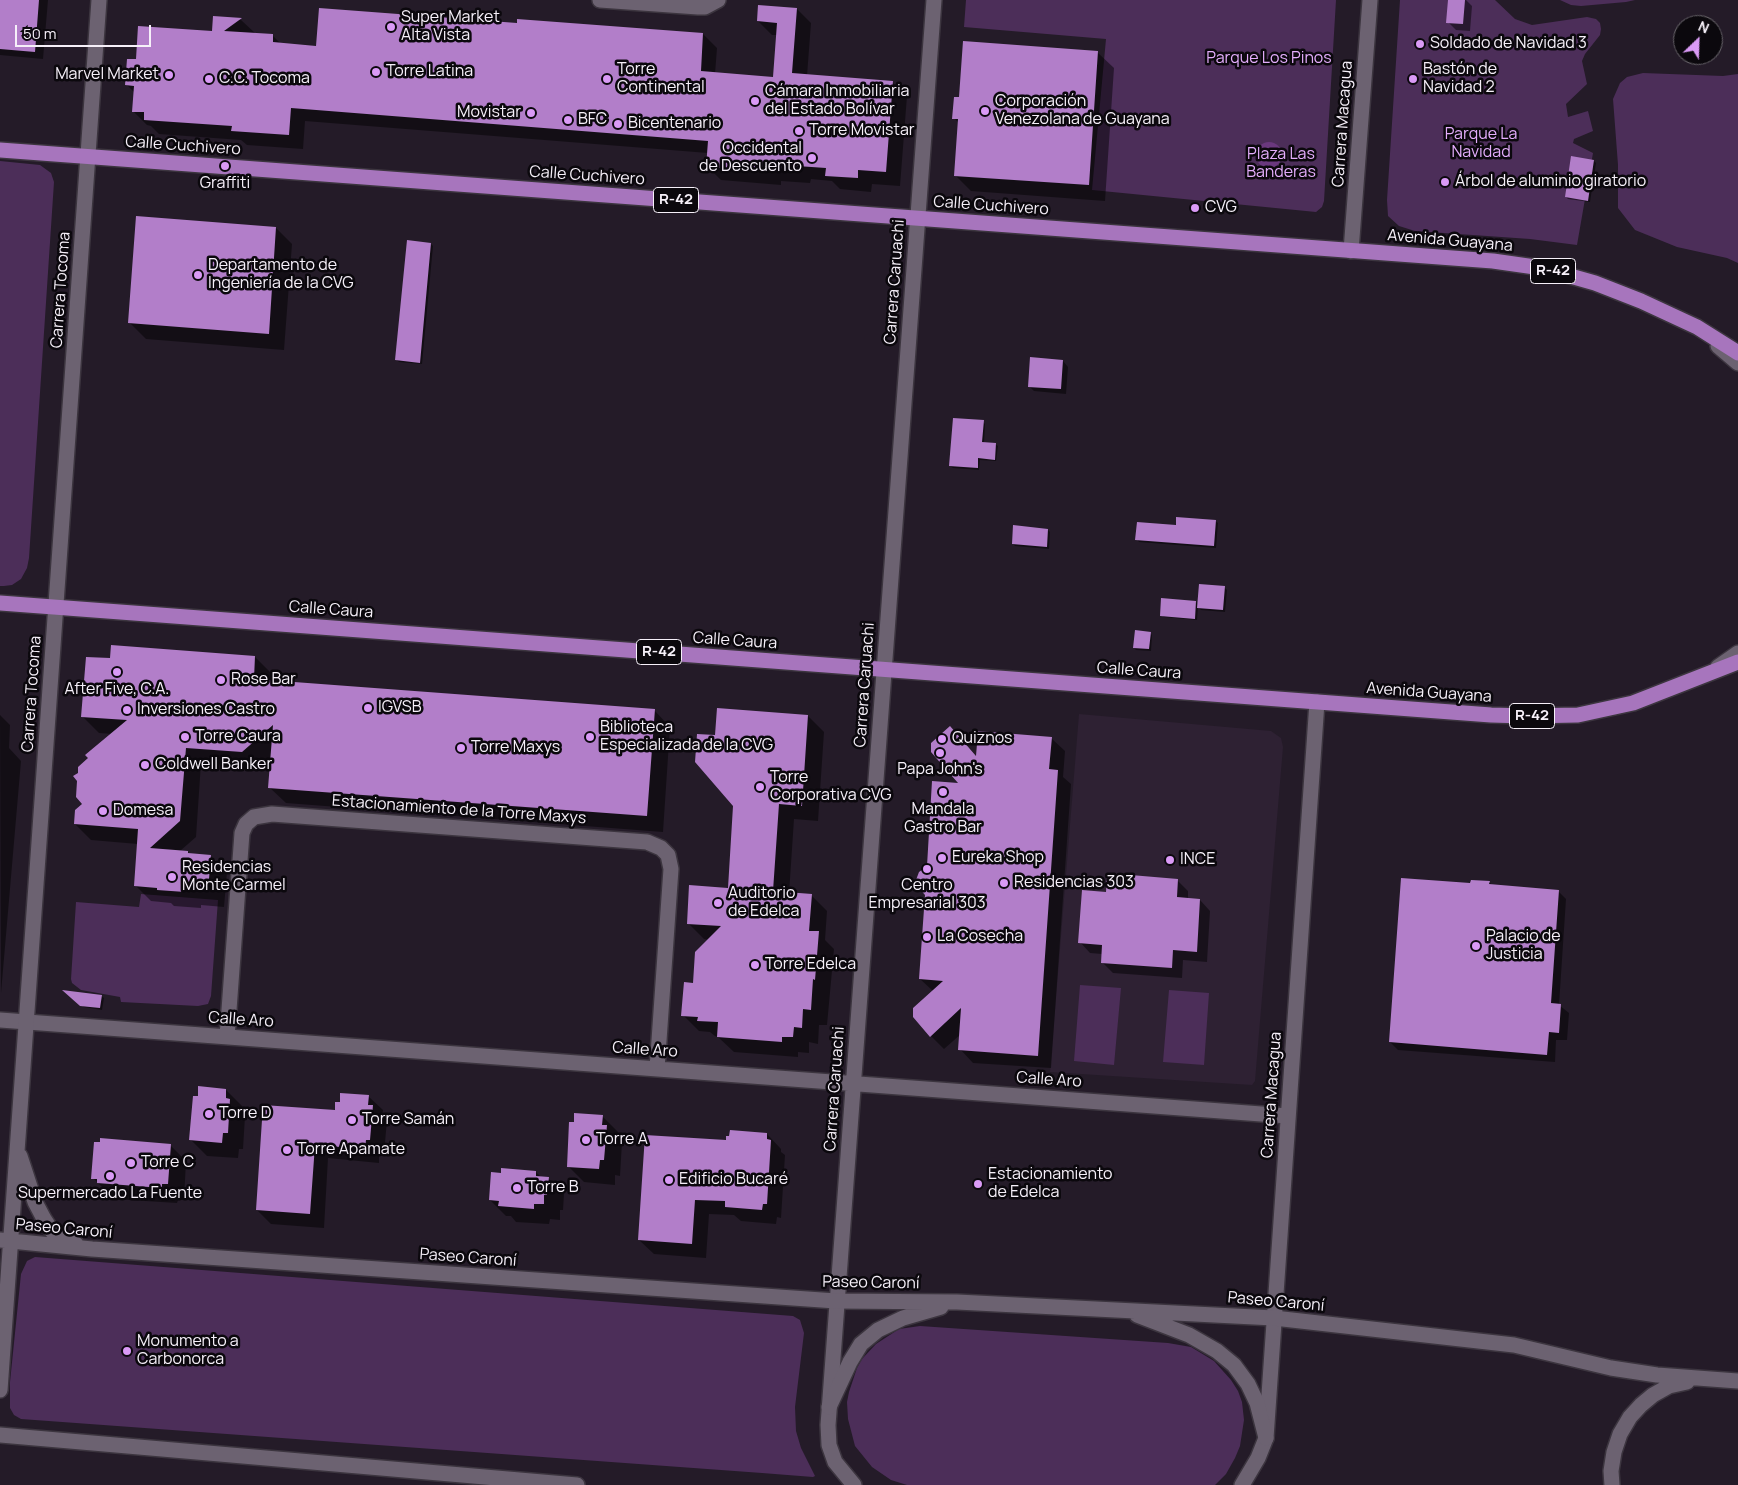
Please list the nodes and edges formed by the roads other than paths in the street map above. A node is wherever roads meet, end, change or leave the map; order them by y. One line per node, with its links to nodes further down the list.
1 (99, 0): 7 (street, Carrera Tocoma)
2 (600, 0): 3 (street)
3 (718, 0)
4 (934, 0): 8 (street, Carrera Caruachi)
5 (1370, 0): 9 (street, Carrera Macagua)
6 (0, 150): 7 (main road, Calle Cuchivero / R-42)
7 (88, 156): 8 (main road, Calle Cuchivero / R-42); 14 (street, Carrera Tocoma)
8 (918, 218): 9 (main road, Calle Cuchivero / R-42); 17 (street, Carrera Caruachi)
9 (1351, 251): 10 (main road, Avenida Guayana / R-42)
10 (1697, 328): 11 (main road, Avenida Guayana / R-42); 12 (street)
11 (1738, 353)
12 (1738, 363)
13 (0, 603): 14 (main road, Calle Caura / R-42)
14 (56, 608): 17 (main road, Calle Caura / R-42); 21 (street, Carrera Tocoma)
15 (1738, 653): 18 (street)
16 (1738, 662): 18 (main road, Avenida Guayana / R-42)
17 (884, 669): 19 (main road, Calle Caura / R-42); 24 (street, Carrera Caruachi)
18 (1710, 672): 19 (main road, Avenida Guayana / R-42)
19 (1317, 702): 25 (street, Carrera Macagua)
20 (0, 1020): 21 (street, Calle Aro)
21 (26, 1022): 22 (street, Calle Aro); 26 (street, Carrera Tocoma)
22 (227, 1037): 23 (street, Calle Aro); 23 (street, Estacionamiento de la Torre Maxys)
23 (657, 1068): 24 (street, Calle Aro)
24 (853, 1083): 25 (street, Calle Aro); 29 (street, Carrera Caruachi)
25 (1288, 1116): 32 (street, Carrera Macagua)
26 (17, 1147): 27 (street, Carrera Tocoma); 28 (street)
27 (5, 1241): 28 (street, Paseo Caroní); 35 (street, Carrera Tocoma)
28 (92, 1250): 29 (street, Paseo Caroní)
29 (836, 1301): 30 (street, Paseo Caroní); 36 (street, Carrera Caruachi)
30 (957, 1302): 31 (street, Paseo Caroní); 36 (street)
31 (1125, 1310): 32 (street, Paseo Caroní); 38 (street)
32 (1274, 1318): 33 (street, Paseo Caroní); 38 (street, Carrera Macagua)
33 (1708, 1378): 34 (street, Paseo Caroní); 43 (street)
34 (1738, 1381)
35 (0, 1390)
36 (829, 1407): 41 (street, Carrera Caruachi)
37 (0, 1435): 39 (street)
38 (1266, 1438): 42 (street, Carrera Macagua)
39 (503, 1482): 40 (street)
40 (577, 1485)
41 (854, 1485)
42 (1242, 1485)
43 (1612, 1485)

